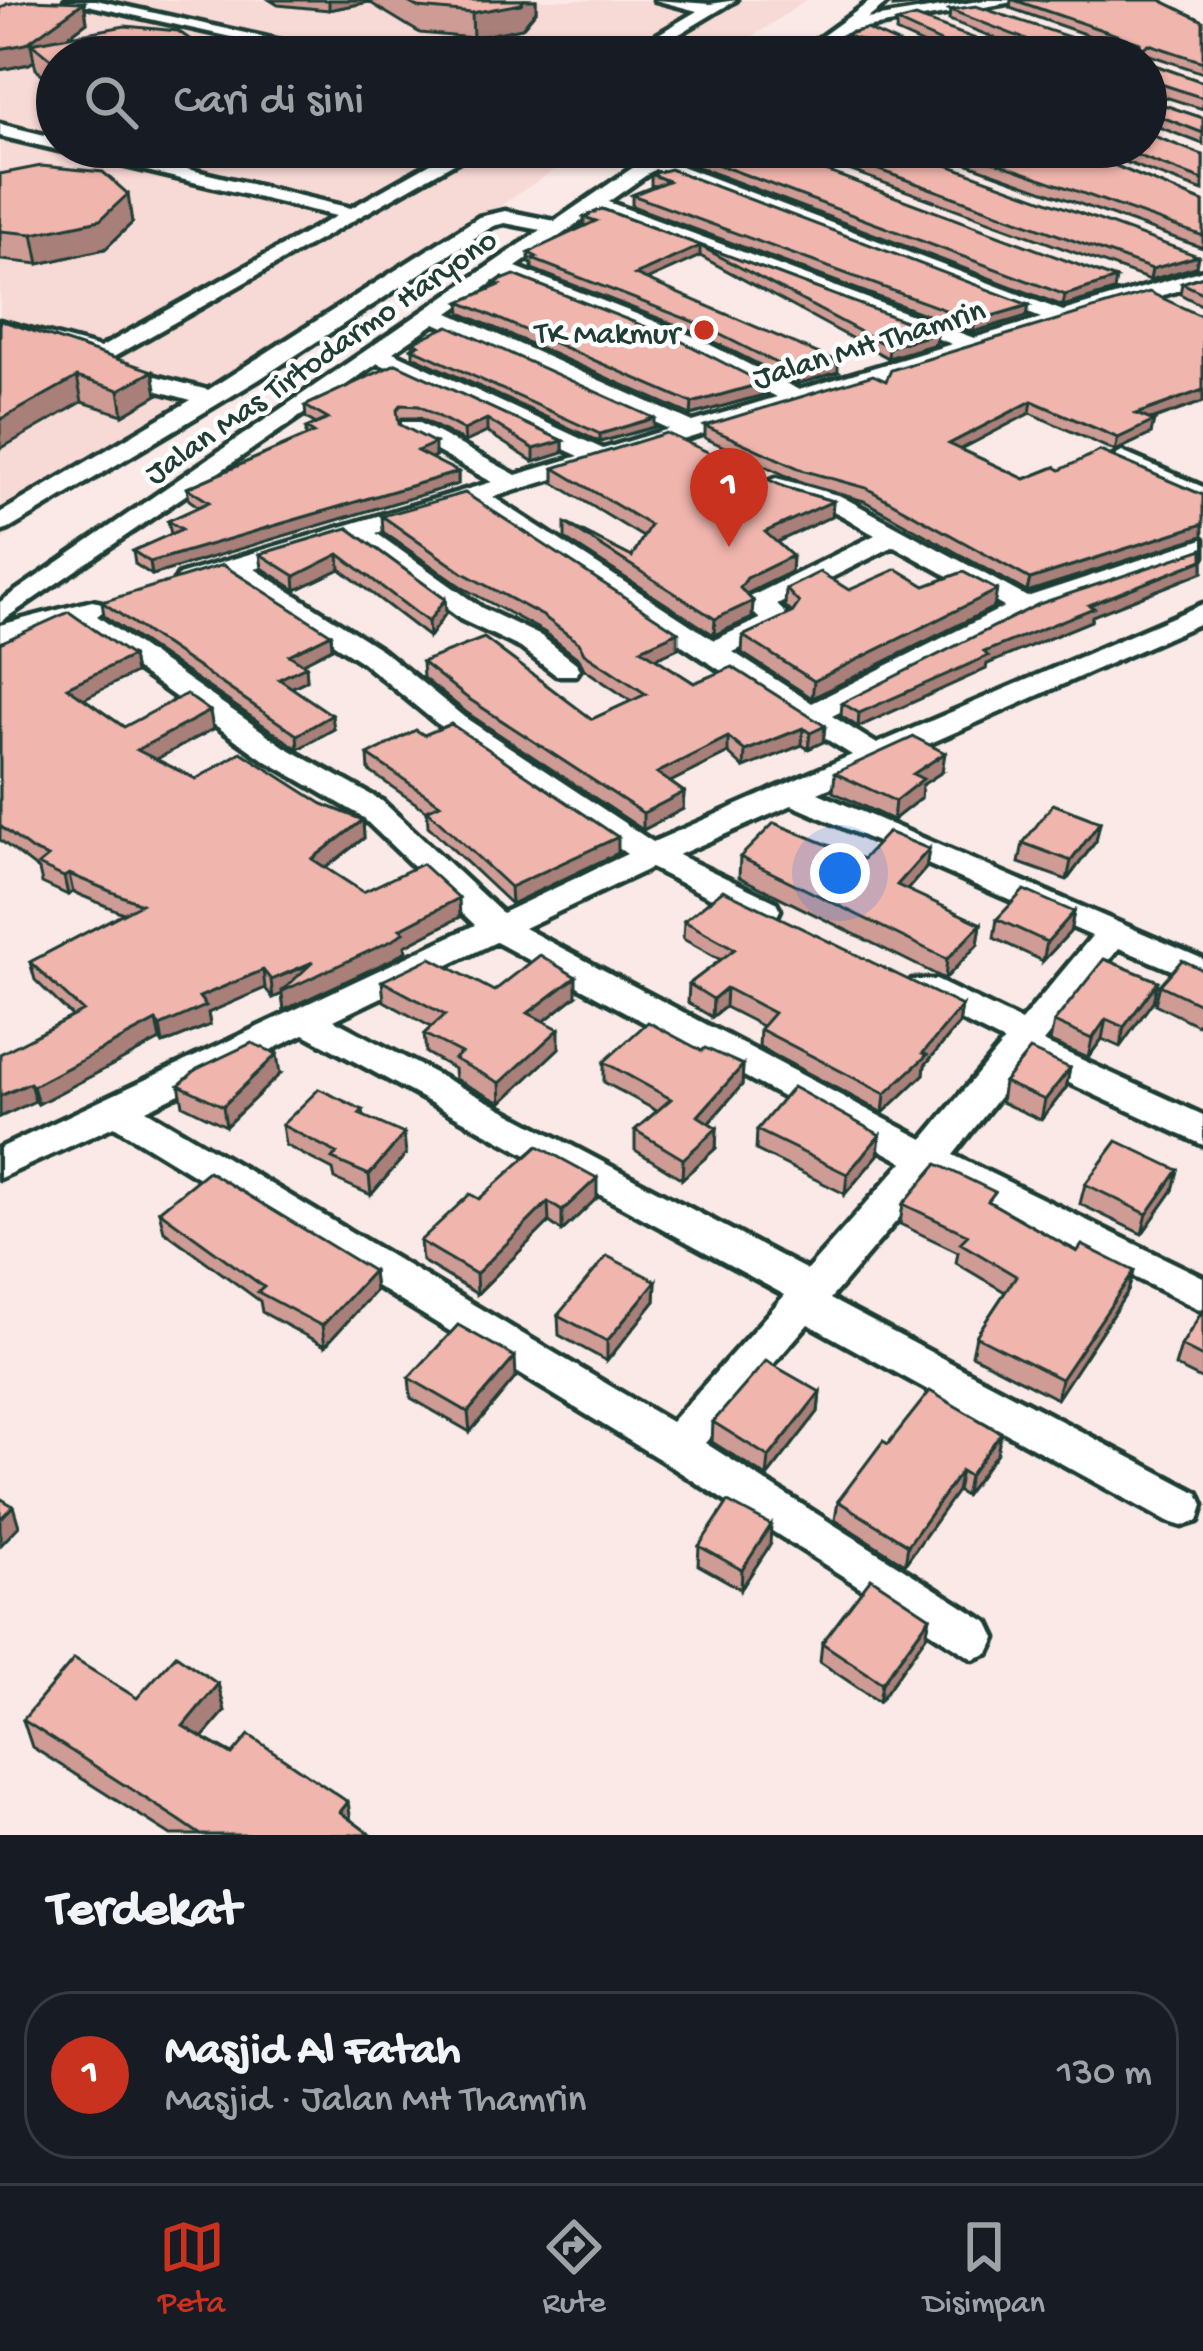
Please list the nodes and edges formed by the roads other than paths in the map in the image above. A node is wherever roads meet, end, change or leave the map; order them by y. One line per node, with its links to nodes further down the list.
1 (74, 0): 11 (street)
2 (663, 0): 5 (street)
3 (883, 0): 9 (street)
4 (1016, 0): 6 (street)
5 (720, 5): 12 (street)
6 (979, 8): 7 (street); 8 (street)
7 (917, 19): 9 (street); 10 (street)
8 (1017, 21)
9 (852, 27): 13 (street); 14 (street)
10 (961, 34)
11 (245, 36)
12 (665, 36)
13 (838, 36)
14 (880, 36)
15 (0, 130): 16 (street)
16 (36, 139)
17 (159, 168): 24 (street)
18 (436, 168): 24 (street)
19 (645, 168): 23 (street, Jalan Mas Tirtodarmo Haryono)
20 (670, 168): 32 (street)
21 (812, 168): 22 (street)
22 (822, 172)
23 (594, 204): 25 (street, Jalan Mas Tirtodarmo Haryono); 34 (street)
24 (355, 215): 33 (street)
25 (559, 228): 26 (street, Jalan Mas Tirtodarmo Haryono); 37 (street)
26 (503, 268): 31 (street, Jalan Mas Tirtodarmo Haryono); 38 (street)
27 (1103, 275): 29 (street)
28 (1203, 276): 29 (street, Jalan MH Thamrin)
29 (1147, 291): 30 (street); 32 (street, Jalan MH Thamrin)
30 (1184, 310)
31 (436, 315): 35 (street, Jalan Mas Tirtodarmo Haryono); 40 (street)
32 (1060, 317): 34 (street, Jalan MH Thamrin)
33 (0, 328)
34 (971, 344): 38 (street, Jalan MH Thamrin)
35 (378, 354): 42 (street); 57 (street, Jalan Mas Tirtodarmo Haryono)
36 (141, 379): 37 (street)
37 (207, 397): 48 (street)
38 (797, 398): 40 (street, Jalan MH Thamrin)
39 (410, 427): 45 (street)
40 (682, 434): 41 (street); 42 (street, Jalan MH Thamrin)
41 (715, 457)
42 (603, 458): 45 (street, Jalan MH Thamrin)
43 (1122, 459): 47 (street)
44 (758, 478): 50 (street)
45 (515, 484): 46 (street, Jalan MH Thamrin)
46 (473, 496): 49 (street, Jalan MH Thamrin); 60 (street)
47 (1203, 496)
48 (0, 524)
49 (356, 530): 52 (street, Jalan MH Thamrin); 61 (street)
50 (894, 536): 55 (street); 60 (street)
51 (1203, 547): 55 (street)
52 (233, 567): 53 (street, Jalan MH Thamrin); 65 (street)
53 (166, 587)
54 (121, 601): 58 (street)
55 (1025, 607): 62 (street)
56 (1203, 612): 63 (street)
57 (0, 614)
58 (76, 614): 59 (street); 67 (street)
59 (0, 633)
60 (711, 652): 62 (street)
61 (566, 669)
62 (809, 716): 63 (street)
63 (871, 754): 64 (street)
64 (794, 794): 65 (street); 68 (street)
65 (652, 855): 66 (street); 67 (street)
66 (796, 926)
67 (499, 929): 71 (street); 75 (street)
68 (1113, 932): 69 (street); 72 (street)
69 (1203, 971)
70 (900, 976): 72 (street)
71 (305, 1020): 73 (street); 78 (street)
72 (1021, 1041): 74 (street); 75 (street)
73 (112, 1107): 76 (street); 79 (street)
74 (1203, 1131)
75 (928, 1159): 77 (street); 78 (street)
76 (0, 1164)
77 (1203, 1295)
78 (810, 1298): 79 (street); 80 (street)
79 (676, 1447): 81 (street)
80 (1182, 1507)
81 (974, 1638)

